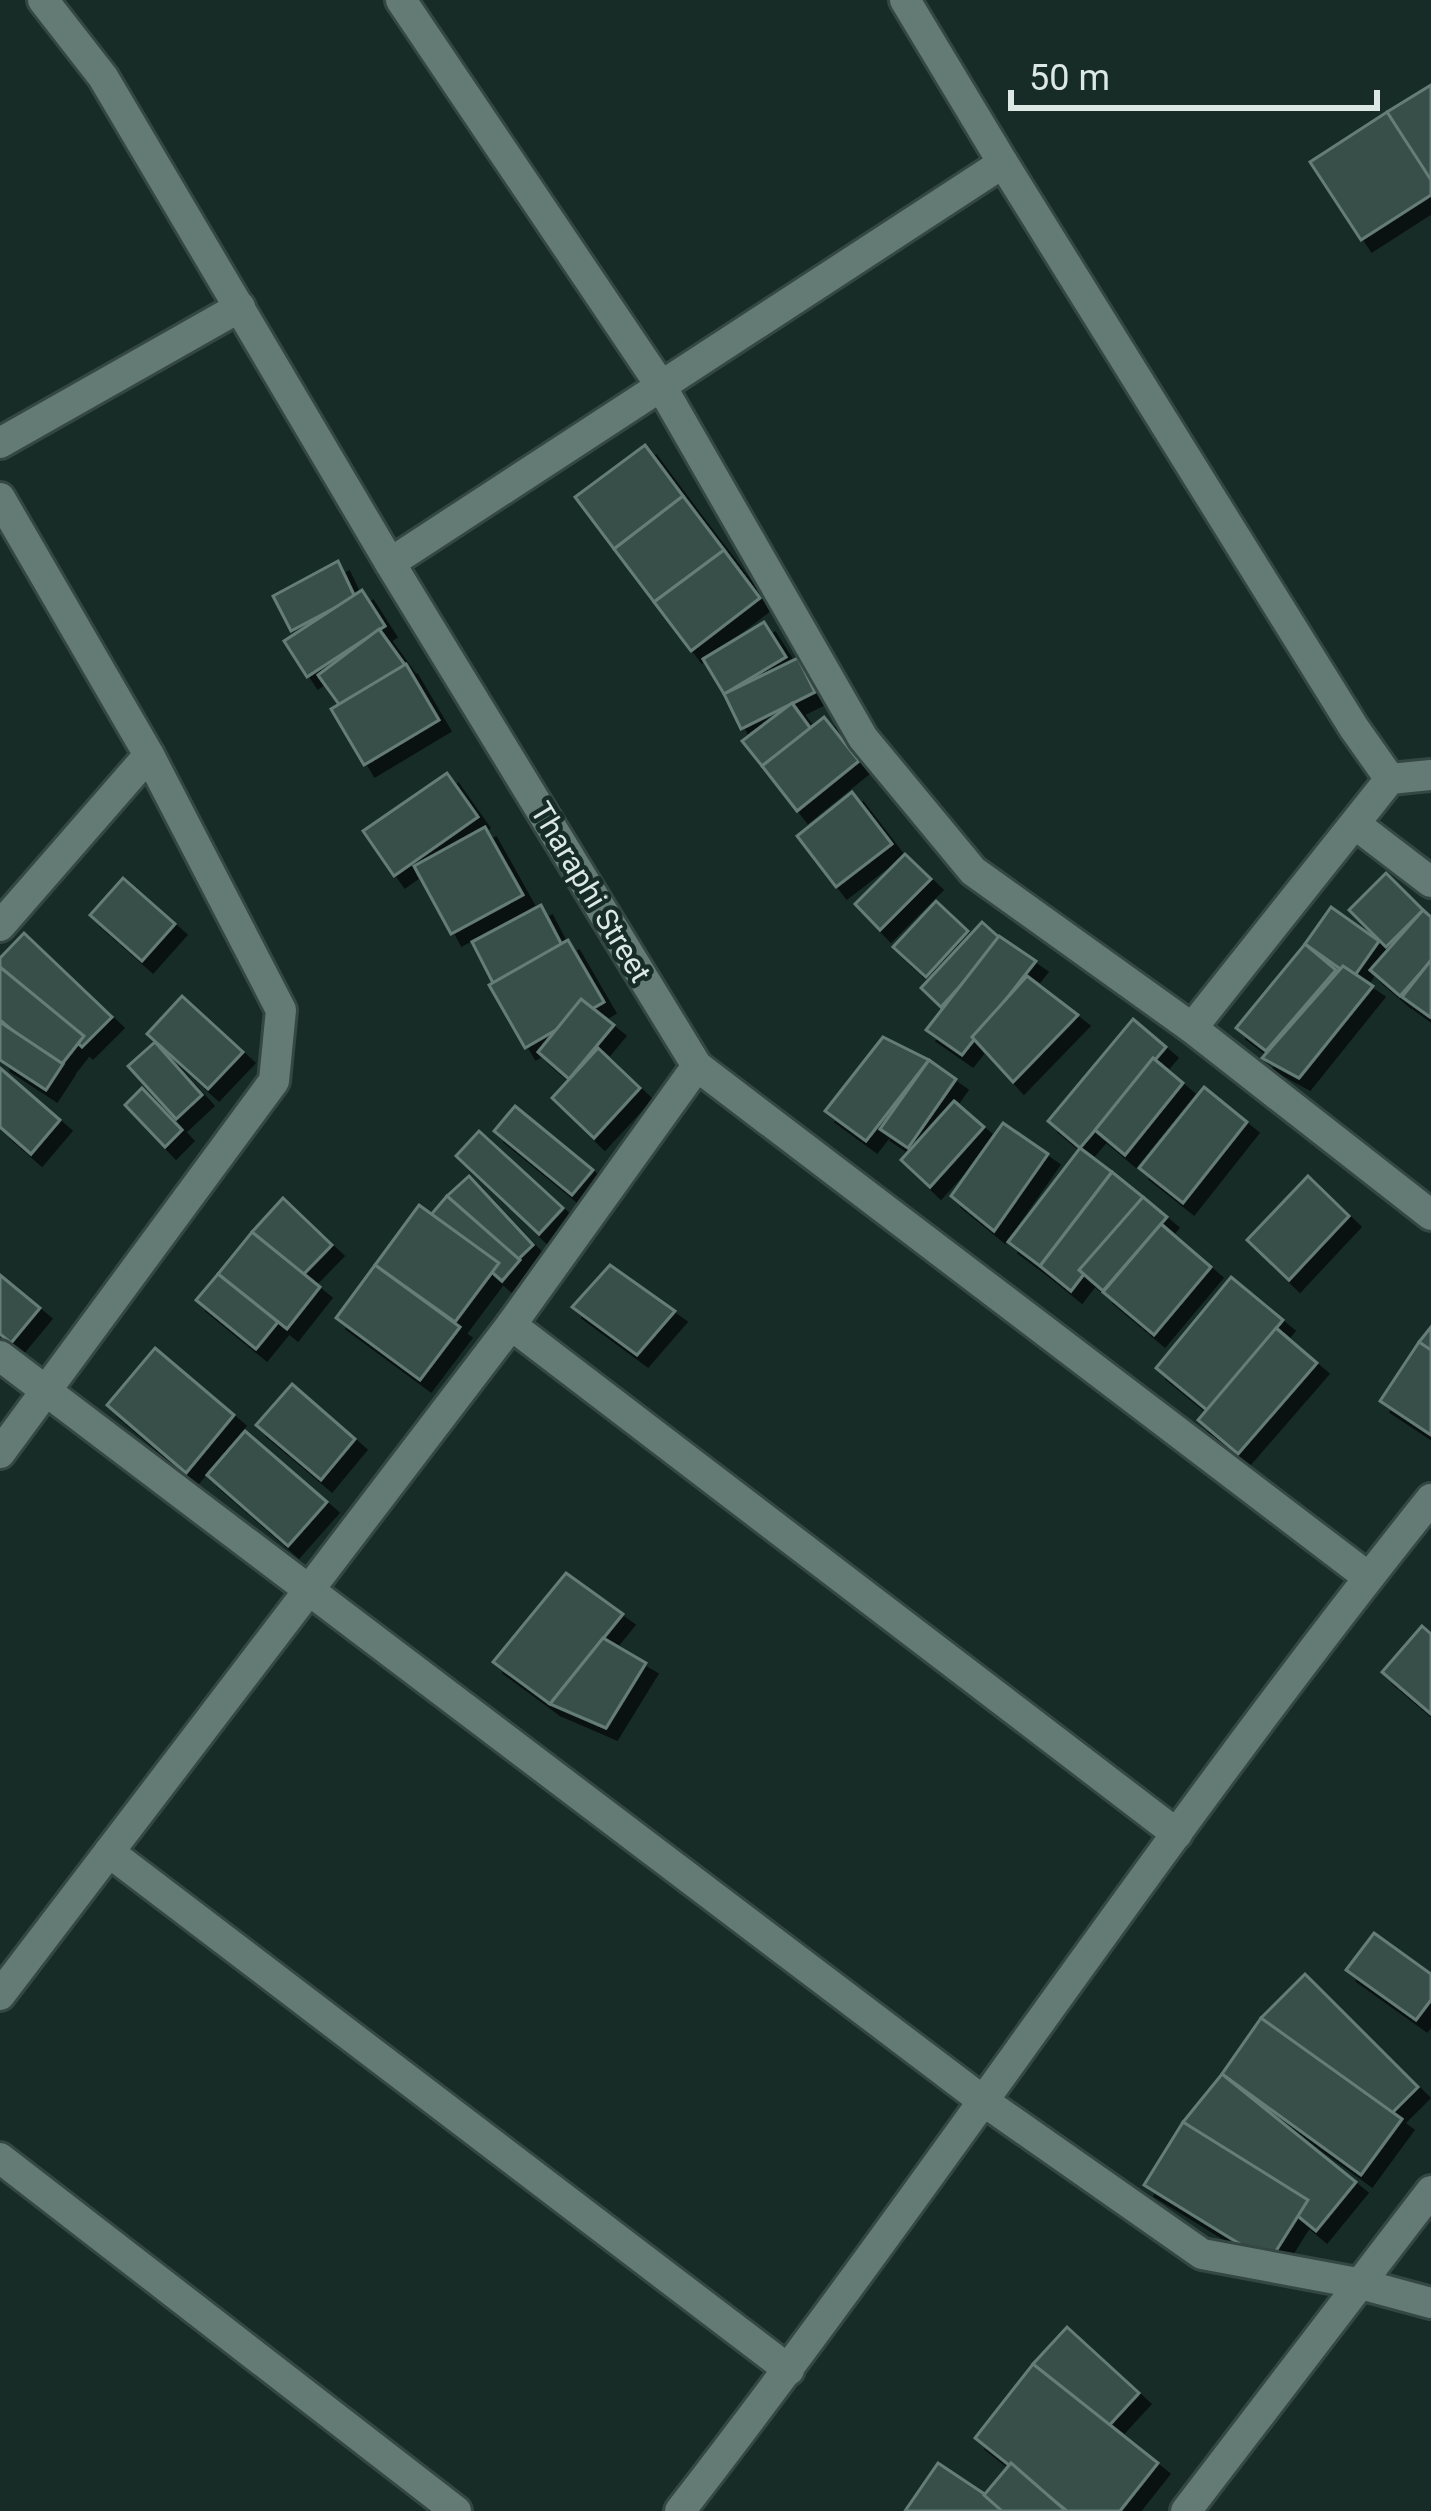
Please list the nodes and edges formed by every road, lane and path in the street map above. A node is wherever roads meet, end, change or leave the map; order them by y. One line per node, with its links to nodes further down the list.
1 (43, 0): 5 (street, Tharaphi Street)
2 (401, 0): 6 (street)
3 (905, 0): 4 (street)
4 (1003, 163): 6 (street); 12 (street)
5 (240, 307): 7 (street); 9 (street, Tharaphi Street)
6 (662, 386): 9 (street); 16 (street)
7 (0, 443)
8 (0, 498): 10 (street)
9 (390, 563): 17 (street, Tharaphi Street)
10 (149, 755): 15 (street); 21 (street)
11 (1431, 776): 12 (street)
12 (1390, 779): 13 (street)
13 (1354, 824): 14 (street); 16 (street)
14 (1431, 882)
15 (0, 926)
16 (1192, 1028): 18 (street)
17 (697, 1066): 19 (street); 24 (street, Tharaphi Street)
18 (1431, 1215)
19 (512, 1325): 25 (street); 26 (street)
20 (0, 1355): 21 (street)
21 (46, 1390): 22 (street); 25 (street)
22 (0, 1453)
23 (1431, 1499): 24 (street)
24 (1368, 1577): 26 (street)
25 (310, 1589): 27 (street); 29 (street)
26 (1177, 1834): 29 (street)
27 (109, 1852): 28 (street); 34 (street)
28 (0, 1995)
29 (982, 2100): 32 (street); 34 (street)
30 (0, 2158): 35 (street)
31 (1431, 2191): 32 (street)
32 (1358, 2283): 33 (street); 37 (street)
33 (1431, 2303)
34 (789, 2370): 36 (street)
35 (456, 2511)
36 (680, 2511)
37 (1186, 2511)

